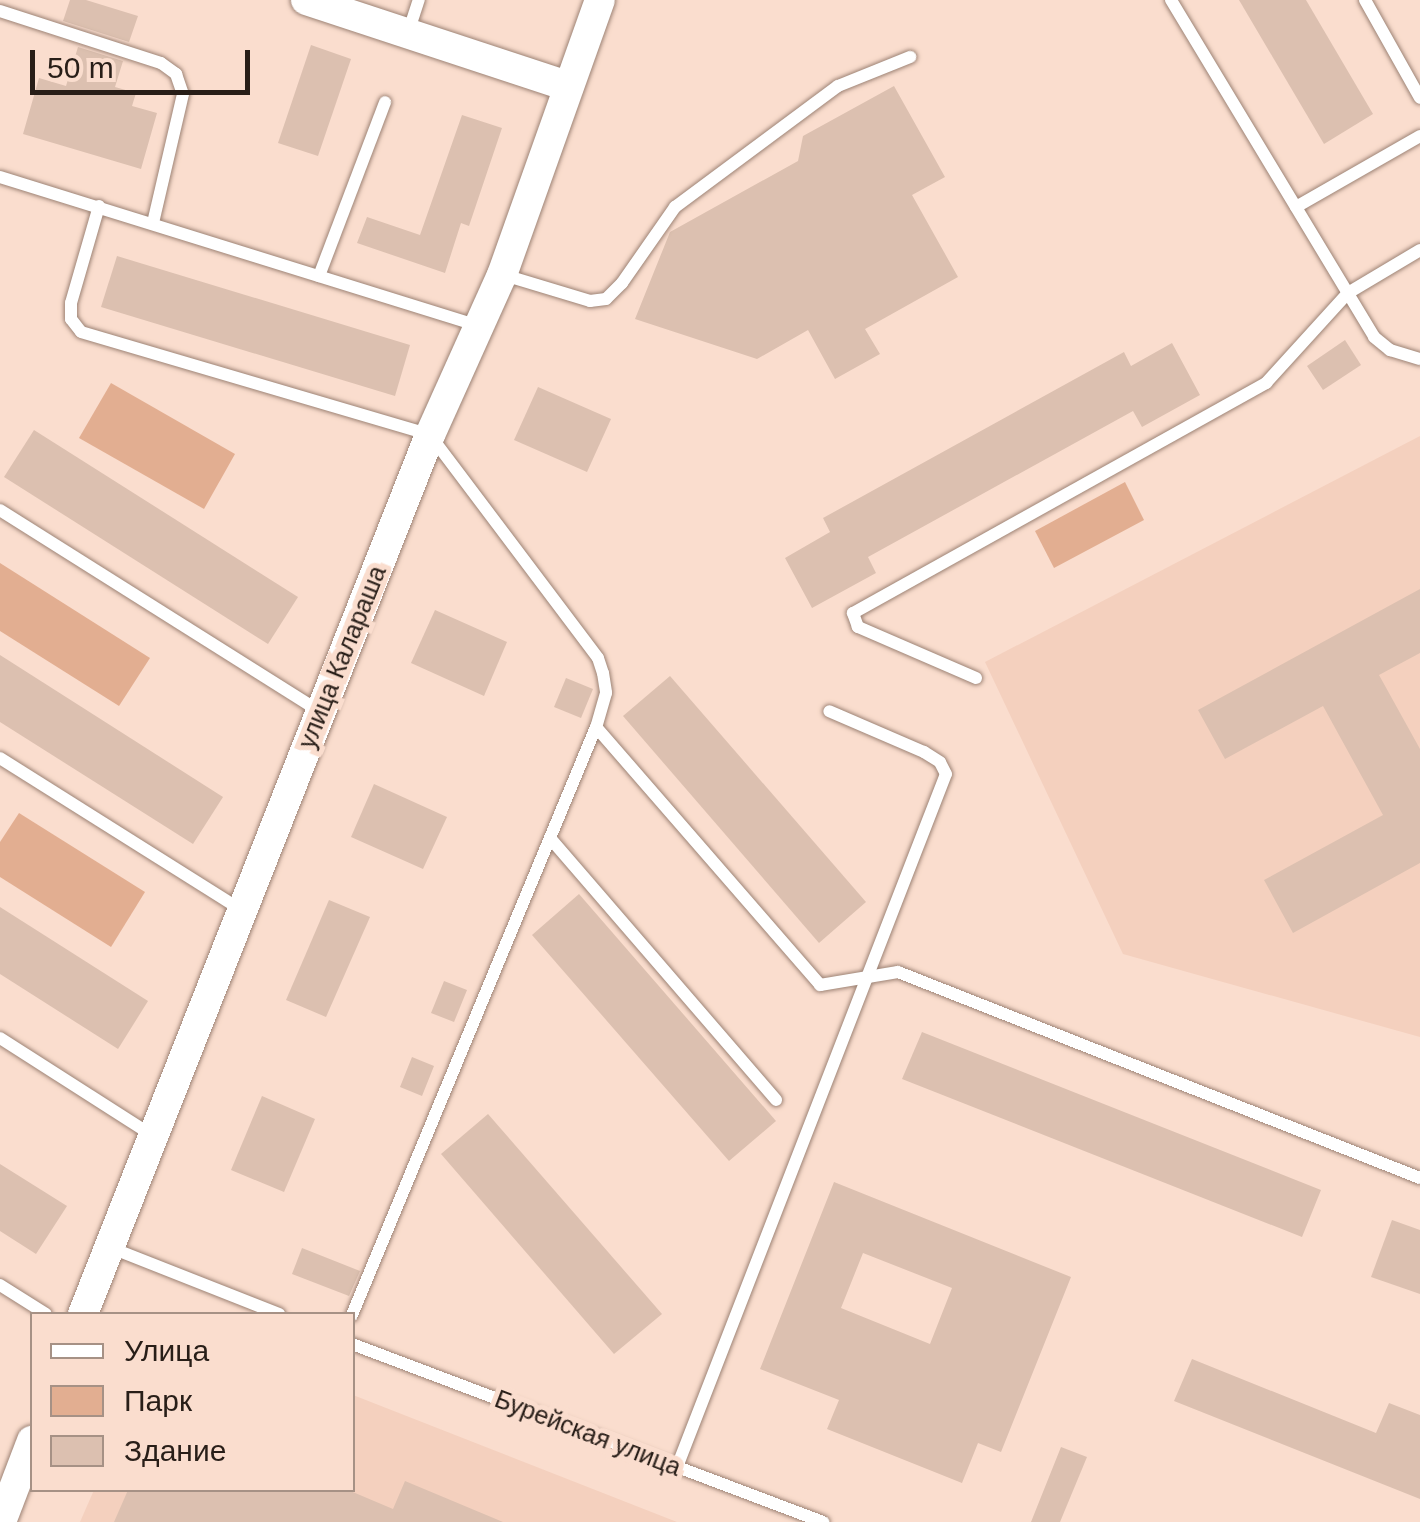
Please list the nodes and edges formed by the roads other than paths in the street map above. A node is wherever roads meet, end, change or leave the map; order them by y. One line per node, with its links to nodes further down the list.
1 (306, 0): 7 (street)
2 (420, 0): 7 (lane)
3 (600, 0): 9 (street, улица Калараша)
4 (1171, 0): 15 (lane)
5 (1366, 0): 10 (lane)
6 (0, 11): 16 (lane)
7 (408, 33): 9 (street)
8 (910, 57): 18 (lane)
9 (568, 86): 18 (street, улица Калараша)
10 (1420, 98)
11 (385, 102): 19 (lane)
12 (1420, 136): 15 (lane)
13 (0, 177): 14 (lane)
14 (100, 206): 16 (lane); 23 (lane)
15 (1296, 208): 20 (lane)
16 (153, 223): 19 (lane)
17 (1420, 250): 20 (lane)
18 (502, 275): 21 (street, улица Калараша)
19 (319, 276): 21 (lane)
20 (1348, 293): 22 (lane); 25 (lane)
21 (479, 326): 23 (street, улица Калараша)
22 (1420, 358)
23 (430, 435): 27 (street, улица Калараша); 28 (lane)
24 (0, 510): 27 (lane)
25 (976, 678)
26 (829, 711): 32 (lane)
27 (320, 712): 31 (street, улица Калараша)
28 (596, 727): 30 (lane); 32 (lane)
29 (0, 758): 31 (lane)
30 (550, 838): 34 (lane); 42 (lane)
31 (242, 910): 35 (street, улица Калараша)
32 (868, 977): 36 (lane); 45 (lane)
33 (0, 1038): 35 (lane)
34 (776, 1100)
35 (153, 1136): 37 (street, улица Калараша)
36 (1420, 1178)
37 (109, 1248): 40 (street, улица Калараша); 41 (lane)
38 (0, 1285): 39 (lane)
39 (43, 1312)
40 (83, 1312)
41 (274, 1312)
42 (353, 1312)
43 (355, 1345): 45 (lane, Бурейская улица)
44 (30, 1446): 46 (street)
45 (677, 1467): 47 (lane, Бурейская улица)
46 (0, 1522)
47 (823, 1522)

